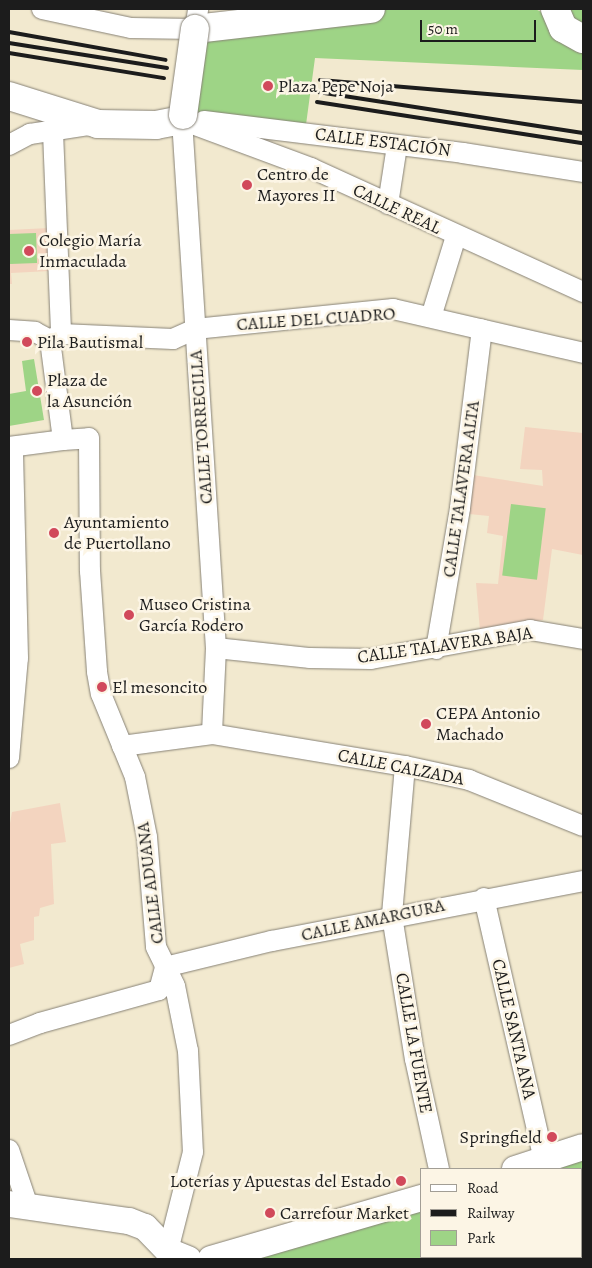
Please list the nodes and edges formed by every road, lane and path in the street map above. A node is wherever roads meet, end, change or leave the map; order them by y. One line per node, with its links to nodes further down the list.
1 (372, 9): 4 (highway)
2 (52, 10): 4 (street)
3 (549, 12): 5 (highway)
4 (197, 19): 7 (highway, bridge)
5 (583, 39)
6 (20, 100): 8 (highway); 11 (street)
7 (182, 117): 8 (highway); 9 (street, CALLE ESTACIÓN); 14 (street, CALLE REAL); 20 (street, CALLE TORRECILLA)
8 (98, 124): 10 (street)
9 (274, 128): 13 (street, CALLE ESTACIÓN); 14 (street)
10 (53, 132): 11 (street); 23 (street)
11 (30, 134): 12 (street)
12 (9, 145)
13 (397, 146): 15 (street, CALLE ESTACIÓN); 16 (street)
14 (269, 153): 16 (street, CALLE REAL)
15 (583, 172)
16 (388, 204): 17 (street, CALLE REAL)
17 (456, 236): 18 (street, CALLE REAL); 19 (street)
18 (583, 292)
19 (431, 317): 20 (street, CALLE DEL CUADRO); 21 (street, CALLE DEL CUADRO)
20 (195, 329): 23 (street, CALLE DEL CUADRO); 28 (street, CALLE TORRECILLA)
21 (482, 329): 24 (street, CALLE DEL CUADRO); 29 (street, CALLE TALAVERA ALTA)
22 (9, 330): 23 (street, CALLE DEL CUADRO)
23 (56, 337): 25 (street)
24 (583, 353)
25 (63, 440): 26 (street); 32 (street, CALLE ADUANA)
26 (11, 447): 30 (street)
27 (583, 639): 29 (street, CALLE TALAVERA BAJA)
28 (216, 648): 29 (street, CALLE TALAVERA BAJA); 31 (street, CALLE TORRECILLA)
29 (436, 649)
30 (14, 656): 33 (street)
31 (212, 734): 32 (street, CALLE CALZADA); 34 (street, CALLE CALZADA)
32 (122, 746): 39 (street, CALLE ADUANA)
33 (9, 758)
34 (405, 766): 35 (street, CALLE CALZADA); 38 (street, CALLE LA FUENTE)
35 (583, 826)
36 (583, 881): 37 (street, CALLE AMARGURA)
37 (484, 898): 38 (street, CALLE AMARGURA); 43 (street, CALLE SANTA ANA)
38 (392, 916): 39 (street, CALLE AMARGURA); 44 (street, CALLE LA FUENTE)
39 (165, 967): 40 (street); 48 (street, CALLE ADUANA)
40 (9, 1035)
41 (583, 1147): 43 (main road)
42 (9, 1150): 47 (street)
43 (544, 1160): 45 (main road)
44 (439, 1168)
45 (518, 1168)
46 (420, 1198): 49 (main road)
47 (18, 1205): 48 (main road)
48 (166, 1252)
49 (211, 1259)

